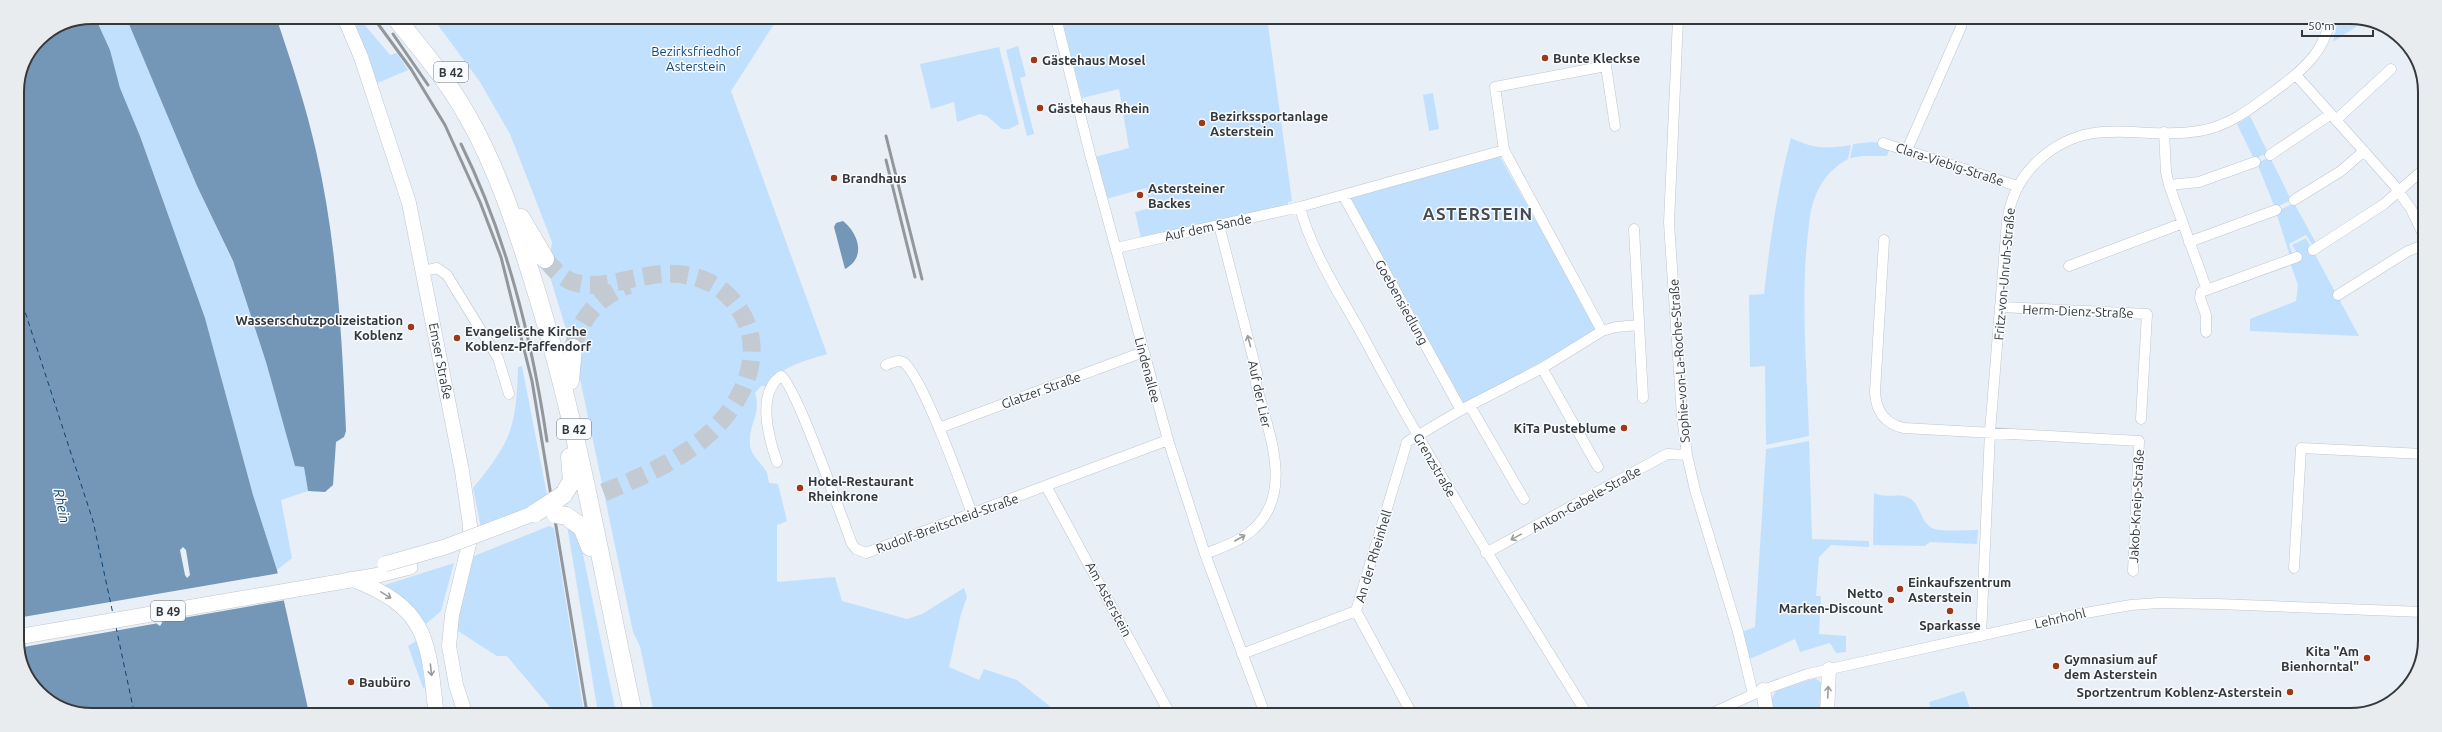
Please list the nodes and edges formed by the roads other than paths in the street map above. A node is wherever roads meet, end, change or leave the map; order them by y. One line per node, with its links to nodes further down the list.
1 (349, 24): 41 (street, Emser Straße)
2 (401, 24): 8 (highway, B 42)
3 (416, 24): 28 (highway, B 42)
4 (1058, 24): 36 (street, Lindenallee)
5 (1678, 24): 62 (street, Sophie-von-La-Roche-Straße)
6 (2329, 24): 10 (street, Fritz-von-Unruh-Straße)
7 (1961, 27): 16 (street)
8 (436, 69): 68 (highway); 88 (highway, B 42)
9 (2391, 69): 11 (street)
10 (2296, 75): 11 (street); 13 (street, Fritz-von-Unruh-Straße)
11 (2333, 117): 17 (street); 18 (street)
12 (1615, 126): 15 (street)
13 (2164, 132): 21 (street); 22 (street, Fritz-von-Unruh-Straße)
14 (1884, 143): 16 (street, Clara-Viebig-Straße)
15 (1504, 150): 24 (street); 46 (street)
16 (1907, 150): 22 (street, Clara-Viebig-Straße)
17 (2364, 151): 23 (street); 25 (street)
18 (2270, 155)
19 (2255, 162): 21 (street)
20 (2418, 174): 23 (street)
21 (2169, 185): 30 (street)
22 (2017, 186): 44 (street, Fritz-von-Unruh-Straße)
23 (2400, 191): 29 (street); 37 (street)
24 (1343, 195): 26 (street); 55 (street, Goebensiedlung)
25 (2294, 200)
26 (1300, 207): 31 (street, Auf dem Sande); 59 (street, Grenzstraße)
27 (2276, 210): 34 (street)
28 (518, 211): 39 (highway); 52 (highway, B 42)
29 (2418, 222)
30 (2182, 223): 34 (street); 40 (street)
31 (1219, 225): 36 (street, Auf dem Sande); 72 (street, Auf der Lier, one-way to 31)
32 (1634, 229): 45 (street)
33 (1884, 240): 58 (street)
34 (2189, 242): 42 (street)
35 (2418, 247): 43 (street)
36 (1116, 248): 49 (street, Lindenallee)
37 (2313, 250)
38 (2297, 257): 42 (street)
39 (545, 259)
40 (2069, 266)
41 (423, 271): 53 (street); 86 (street, Emser Straße)
42 (2207, 290): 47 (street)
43 (2338, 295)
44 (2000, 307): 56 (street, Herm-Dienz-Straße); 58 (street, Fritz-von-Unruh-Straße)
45 (1639, 325): 46 (street); 54 (street)
46 (1602, 332): 51 (street)
47 (2206, 332)
48 (572, 348): 52 (highway)
49 (1143, 352): 57 (street, Glatzer Straße); 60 (street, Lindenallee)
50 (886, 365): 57 (street)
51 (1542, 368): 55 (street); 64 (street, Anton-Gabele-Straße)
52 (570, 381): 89 (highway, B 42)
53 (509, 394)
54 (1643, 398)
55 (1466, 408): 59 (street); 67 (street, Goebensiedlung)
56 (2141, 419)
57 (939, 428): 70 (street)
58 (1990, 432): 74 (street, Jakob-Kneip-Straße); 81 (street, Fritz-von-Unruh-Straße)
59 (1417, 435): 71 (street, Grenzstraße); 77 (street, An der Rheinhell)
60 (1168, 440): 65 (street, Rudolf-Breitscheid-Straße); 72 (street, Lindenallee)
61 (2418, 454): 73 (street)
62 (1687, 455): 71 (street, Anton-Gabele-Straße, one-way to 71); 84 (street, Sophie-von-La-Roche-Straße)
63 (777, 462): 70 (street, Rudolf-Breitscheid-Straße)
64 (1598, 467)
65 (1046, 486): 70 (street, Rudolf-Breitscheid-Straße); 90 (street, Am Asterstein)
66 (582, 498): 68 (highway, B 49)
67 (1524, 499)
68 (563, 507): 69 (highway, B 49, bridge); 75 (main road, B 49); 87 (highway)
69 (535, 513): 76 (main road, B 49, bridge)
70 (972, 514)
71 (1486, 553): 93 (street, Grenzstraße)
72 (1205, 554): 82 (street, Lindenallee)
73 (2294, 568)
74 (2133, 571)
75 (351, 579): 76 (main road, B 49); 85 (main road, one-way to 85)
76 (319, 580): 79 (main road, B 49); 80 (main road, B 49)
77 (1356, 611): 82 (street, An der Rheinhell); 92 (street)
78 (2418, 612): 81 (street, Lehrhohl)
79 (24, 629)
80 (24, 636)
81 (1981, 636): 83 (street, Lehrhohl)
82 (1242, 654): 91 (street, Lindenallee)
83 (1829, 669): 84 (street, Lehrhohl); 96 (street, one-way to 83)
84 (1758, 692): 94 (street, Lehrhohl); 95 (street)
85 (435, 708)
86 (464, 708)
87 (622, 708)
88 (632, 708)
89 (640, 708)
90 (1167, 708)
91 (1262, 708)
92 (1409, 708)
93 (1583, 708)
94 (1723, 708)
95 (1765, 708)
96 (1827, 708)

